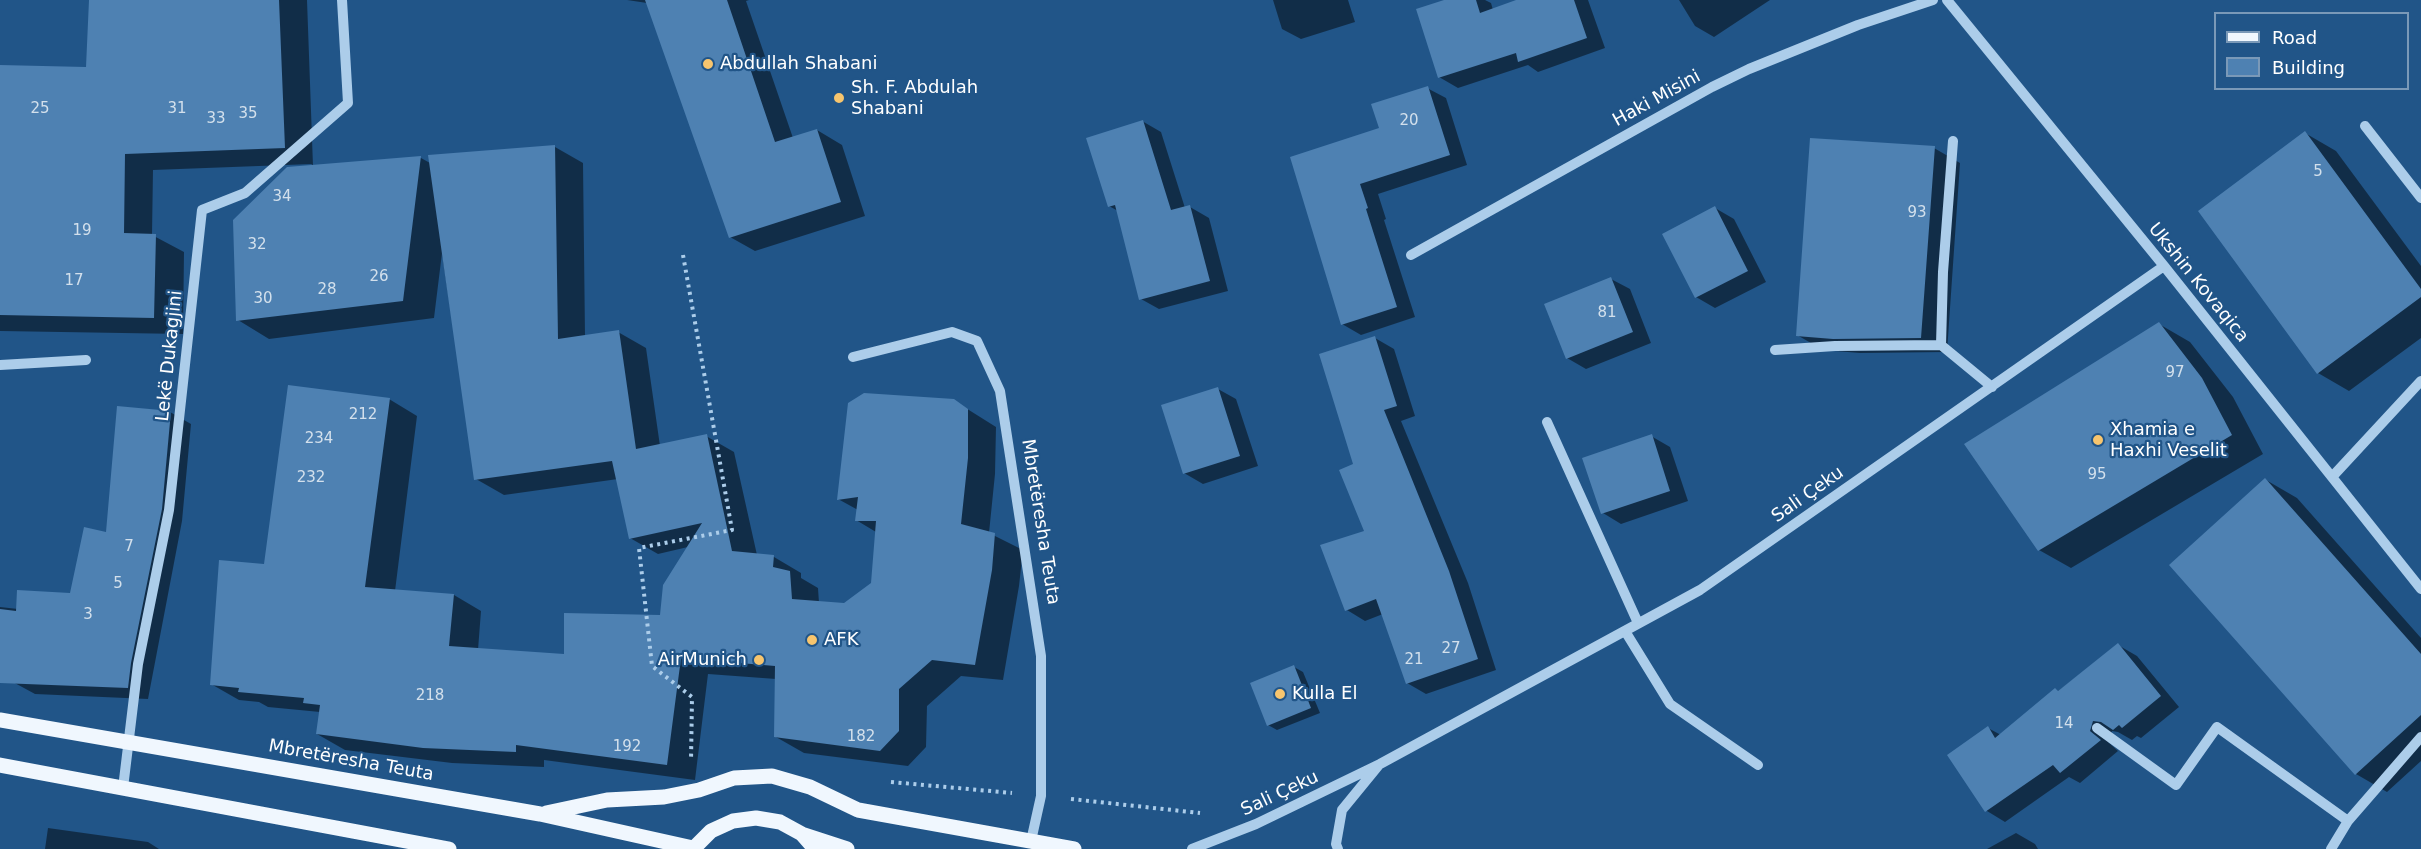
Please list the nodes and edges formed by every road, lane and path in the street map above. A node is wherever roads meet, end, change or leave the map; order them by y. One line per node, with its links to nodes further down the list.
1 (342, 0): 25 (street, Lekë Dukagjini)
2 (1933, 0): 8 (street, Haki Misini)
3 (1947, 0): 9 (street, Ukshin Kovaqica)
4 (2365, 126): 6 (street)
5 (1953, 141): 10 (street)
6 (2421, 198)
7 (684, 255): 29 (path)
8 (1411, 255)
9 (2164, 266): 16 (street, Sali Çeku); 18 (street, Ukshin Kovaqica)
10 (1941, 345): 11 (street); 16 (street)
11 (1775, 350)
12 (853, 357): 34 (street, Mbretëresha Teuta)
13 (86, 360): 14 (street)
14 (0, 365)
15 (2421, 381): 18 (street)
16 (1992, 387): 20 (street, Sali Çeku)
17 (1546, 422): 20 (street)
18 (2332, 477): 19 (street, Ukshin Kovaqica)
19 (2421, 589)
20 (1638, 623): 21 (street, Sali Çeku)
21 (1625, 631): 26 (street, Sali Çeku); 28 (street)
22 (0, 720): 25 (main road, Mbretëresha Teuta)
23 (2097, 728): 32 (street)
24 (2421, 737): 32 (street)
25 (128, 742): 30 (street, Lekë Dukagjini); 31 (main road, Mbretëresha Teuta)
26 (1380, 764): 40 (street, Sali Çeku); 41 (street, Sali Çeku)
27 (0, 765): 30 (main road)
28 (1758, 765)
29 (691, 767)
30 (123, 788): 36 (main road)
31 (540, 814): 34 (main road); 35 (main road, Mbretëresha Teuta)
32 (2348, 821): 42 (street)
33 (802, 834): 35 (main road); 37 (main road); 38 (main road)
34 (1031, 841): 39 (main road)
35 (693, 848)
36 (448, 849)
37 (815, 849)
38 (847, 849)
39 (1074, 849)
40 (1192, 849)
41 (1338, 849)
42 (2331, 849)

